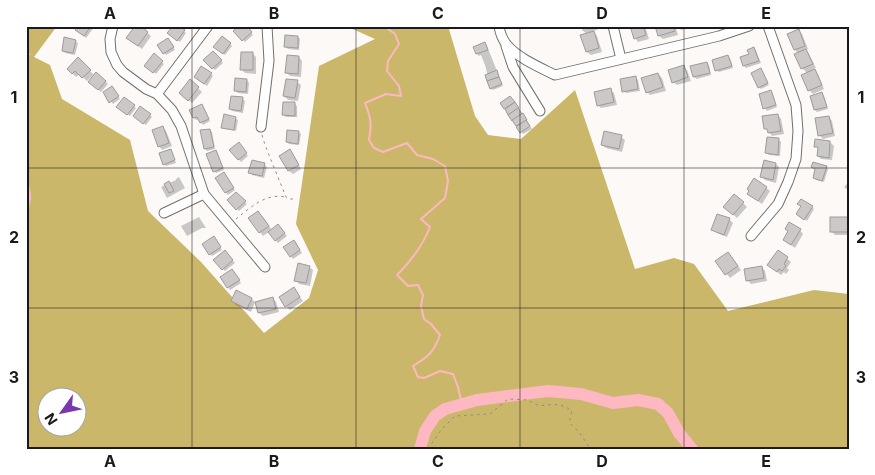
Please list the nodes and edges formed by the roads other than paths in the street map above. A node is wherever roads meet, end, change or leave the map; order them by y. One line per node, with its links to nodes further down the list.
1 (113, 26): 12 (street)
2 (208, 26): 12 (street)
3 (267, 26): 14 (street)
4 (498, 26): 8 (street)
5 (613, 26): 9 (street)
6 (749, 26): 9 (street)
7 (768, 26): 17 (street)
8 (505, 44): 10 (street); 11 (street)
9 (621, 59): 10 (street)
10 (530, 63): 11 (street)
11 (518, 75): 13 (street)
12 (157, 94): 15 (street)
13 (540, 111)
14 (260, 127)
15 (204, 194): 16 (street); 18 (street)
16 (164, 213)
17 (751, 236)
18 (264, 267)

